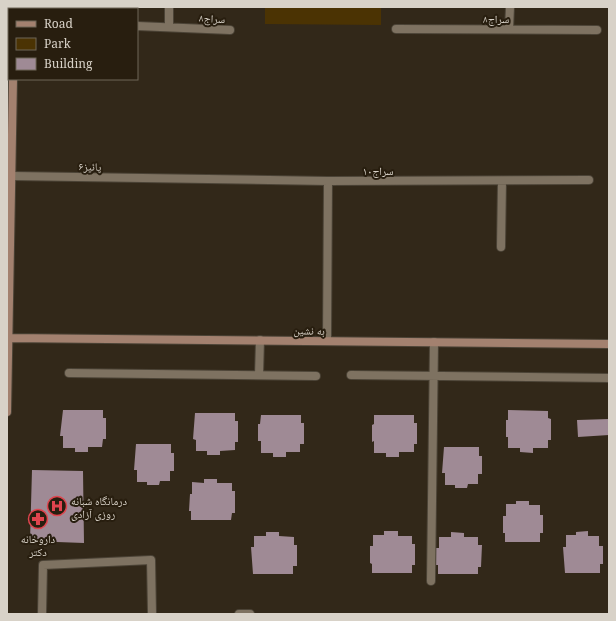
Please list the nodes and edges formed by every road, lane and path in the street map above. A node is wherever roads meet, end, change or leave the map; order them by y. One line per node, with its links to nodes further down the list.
1 (169, 7): 4 (street)
2 (510, 7): 6 (street)
3 (138, 26): 4 (street, ۸سراج)
4 (169, 27): 7 (street, ۸سراج)
5 (396, 28): 6 (street, سراج۸)
6 (509, 28): 8 (street, سراج۸)
7 (230, 30)
8 (597, 30)
9 (13, 80): 10 (street)
10 (10, 97): 11 (street)
11 (12, 176): 12 (street, پائیز۶); 17 (street)
12 (168, 178): 14 (street, سراج۱۰)
13 (589, 180): 15 (street, سراج۱۰)
14 (328, 181): 15 (street, سراج۱۰); 19 (street)
15 (502, 181): 16 (street)
16 (501, 247)
17 (8, 338): 18 (street, به نشین); 28 (street)
18 (260, 340): 19 (street, به نشین); 23 (street)
19 (327, 341): 20 (street, به نشین)
20 (434, 342): 21 (street, به نشین); 26 (street)
21 (609, 344)
22 (69, 373): 23 (street)
23 (259, 375): 25 (street)
24 (351, 375): 26 (street)
25 (316, 376)
26 (434, 376): 27 (street); 29 (street)
27 (609, 378)
28 (7, 412)
29 (431, 581)
30 (42, 614): 31 (street)
31 (152, 614)
32 (239, 614): 33 (street)
33 (250, 614)

